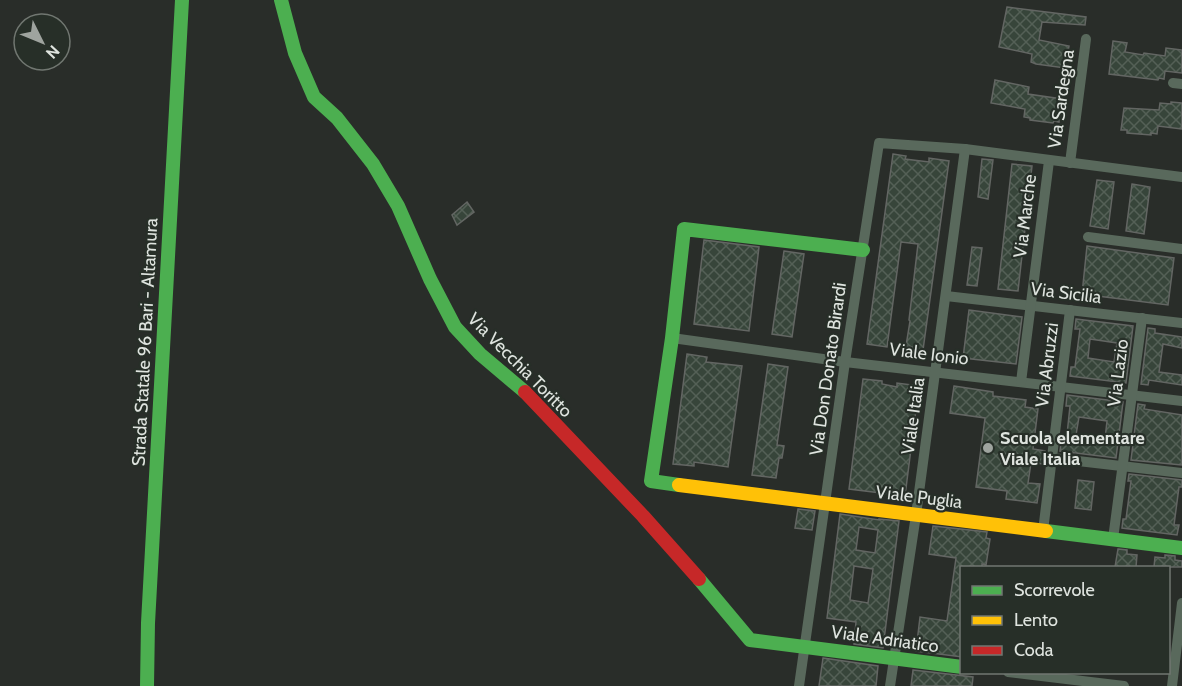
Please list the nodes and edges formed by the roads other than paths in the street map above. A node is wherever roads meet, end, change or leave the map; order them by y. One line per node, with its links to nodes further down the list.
1 (182, 0): 36 (street, Strada Statale 96 Bari - Altamura)
2 (281, 0): 32 (street, Via Vecchia Toritto)
3 (1086, 39): 6 (street, Via Sardegna)
4 (965, 149): 5 (street, Via Sardegna); 10 (street, Via Don Donato Birardi); 11 (street, Viale Italia)
5 (1049, 160): 6 (street, Via Sardegna); 12 (street, Via Marche)
6 (1070, 163): 7 (street, Via Sardegna)
7 (1182, 177)
8 (1088, 237): 9 (street)
9 (1182, 249)
10 (862, 250): 16 (street); 17 (street, Via Don Donato Birardi)
11 (946, 296): 12 (street, Via Sicilia); 18 (street, Viale Italia)
12 (1031, 305): 13 (street, Via Sicilia); 19 (street, Via Marche)
13 (1070, 310): 14 (street, Via Sicilia); 20 (street, Via Abruzzi)
14 (1142, 318): 15 (street, Via Sicilia); 21 (street, Via Lazio)
15 (1182, 323)
16 (672, 338): 17 (street, Viale Ionio); 26 (street, Viale Puglia)
17 (845, 362): 18 (street, Viale Ionio); 26 (street, Via Don Donato Birardi)
18 (936, 372): 19 (street, Viale Ionio); 27 (street, Viale Italia)
19 (1021, 382): 20 (street, Viale Ionio)
20 (1062, 387): 21 (street, Viale Ionio); 23 (street, Via Abruzzi)
21 (1132, 395): 22 (street, Viale Ionio); 24 (street, Via Lazio)
22 (1182, 401)
23 (1052, 458): 24 (street); 28 (street, Via Abruzzi)
24 (1123, 466): 25 (street); 29 (street, Via Lazio)
25 (1182, 473)
26 (825, 502): 27 (street, Viale Puglia); 32 (street, Via Don Donato Birardi)
27 (916, 515): 28 (street, Viale Puglia); 33 (street, Viale Italia)
28 (1043, 531): 29 (street, Viale Puglia)
29 (1113, 539): 30 (street, Viale Puglia)
30 (1182, 548)
31 (1182, 603): 40 (street)
32 (804, 646): 33 (street, Viale Adriatico); 37 (street, Via Don Donato Birardi)
33 (893, 659): 34 (street, Viale Adriatico); 38 (street, Viale Italia)
34 (960, 667)
35 (1025, 674): 39 (street)
36 (147, 686)
37 (798, 686)
38 (890, 686)
39 (1124, 686)
40 (1172, 686)

